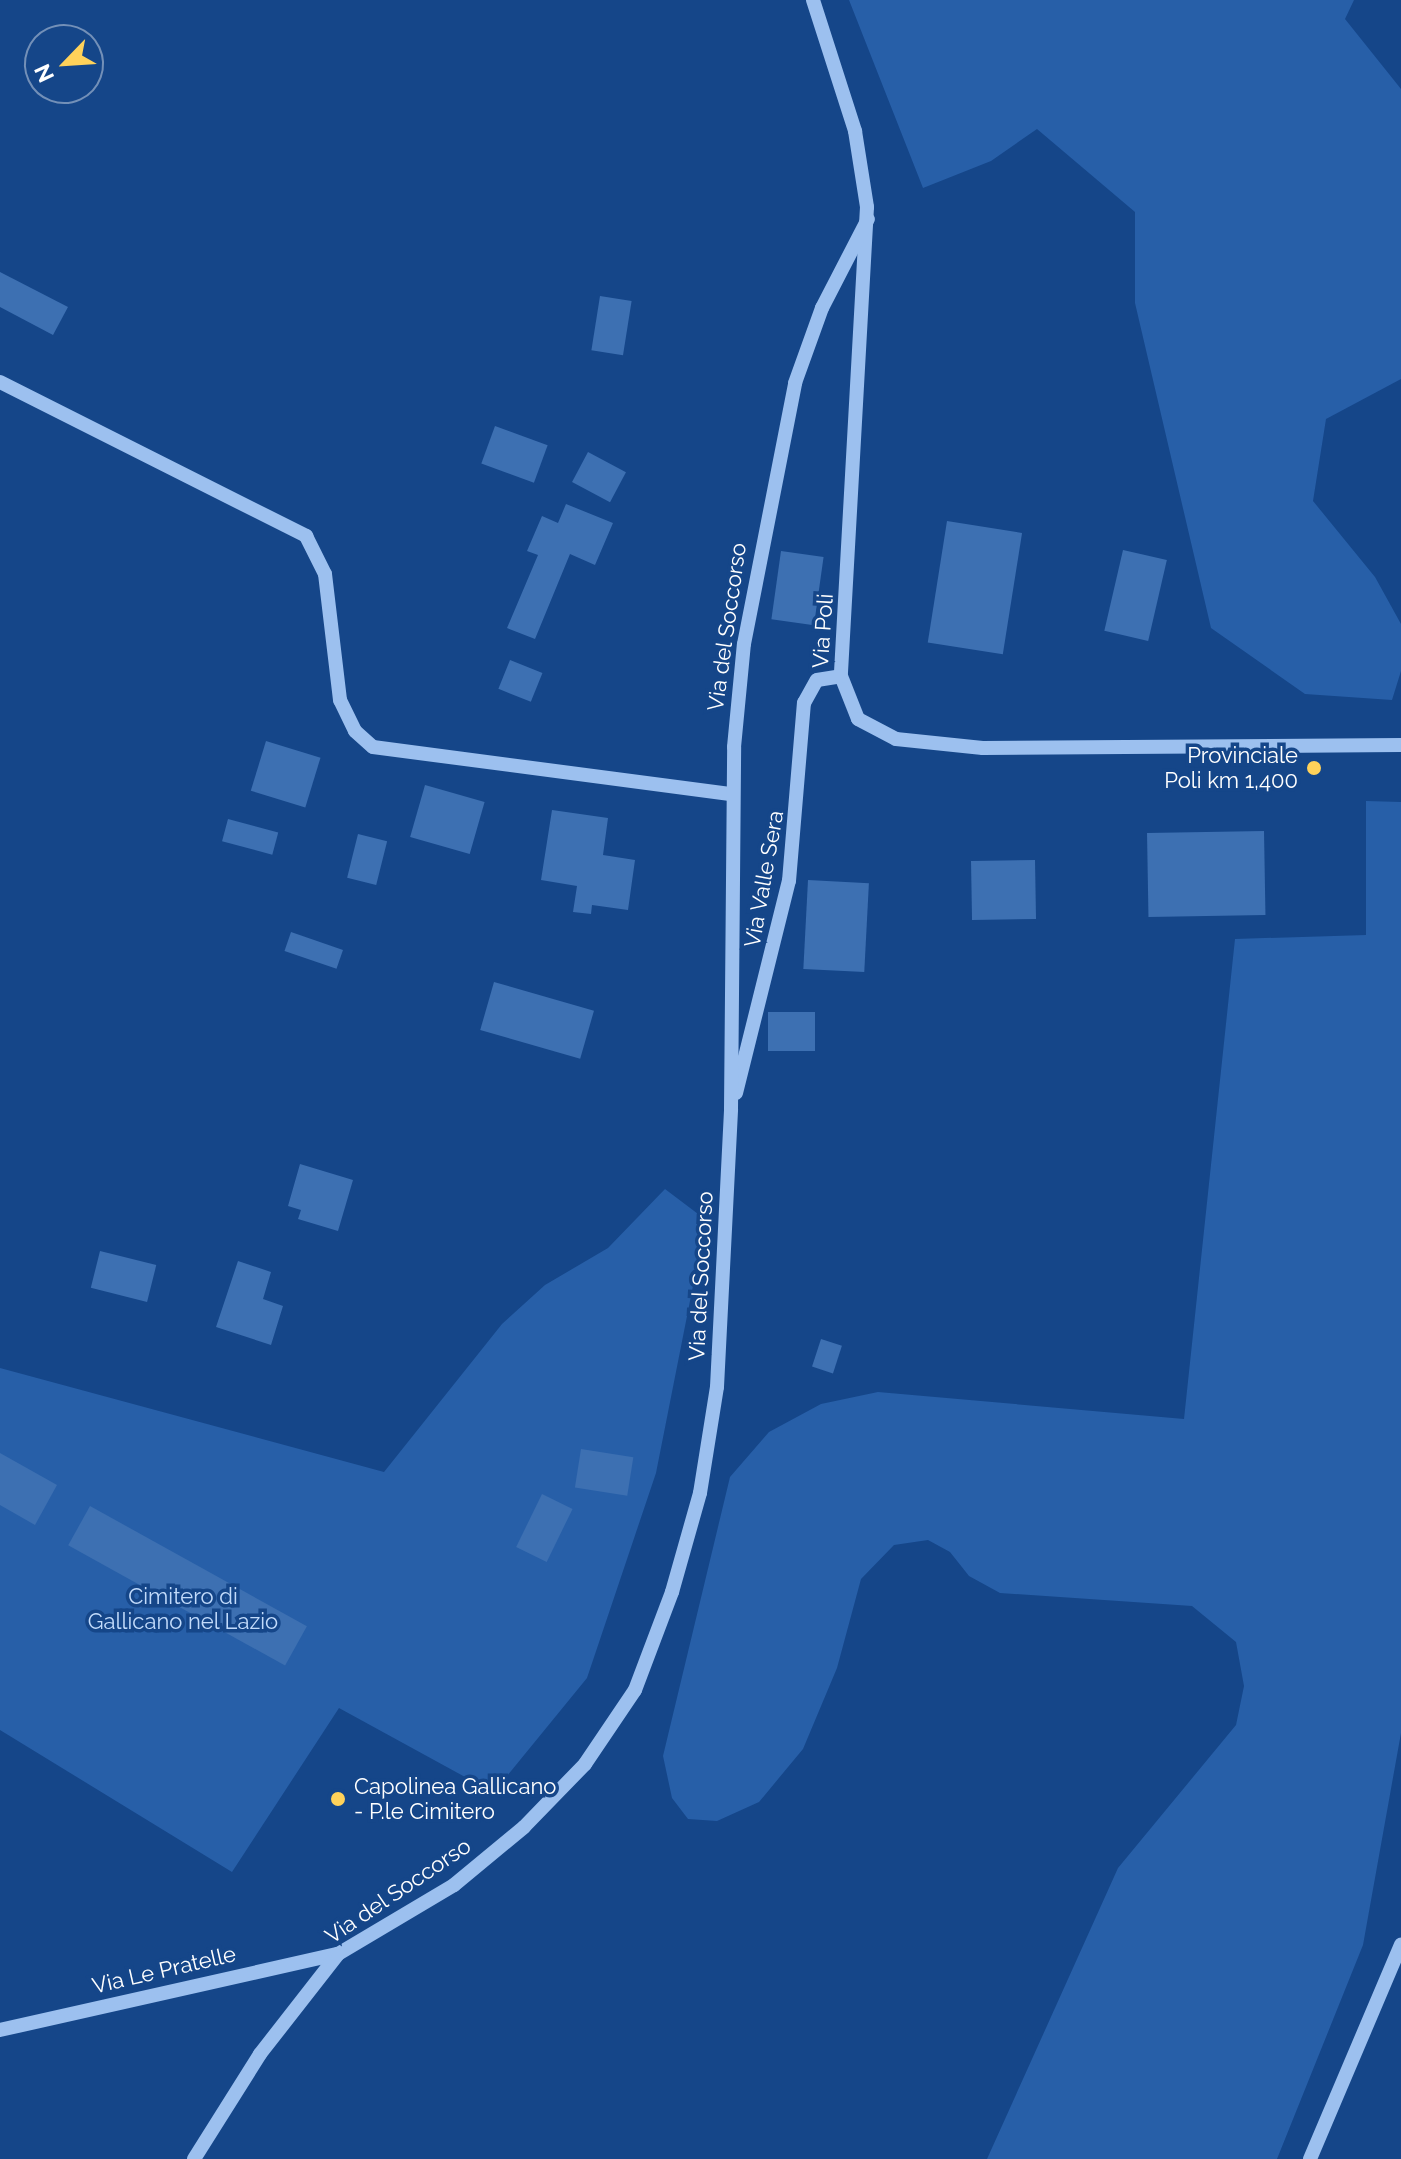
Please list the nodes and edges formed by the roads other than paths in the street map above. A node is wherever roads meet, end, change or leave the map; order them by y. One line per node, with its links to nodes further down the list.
1 (813, 0): 2 (street, Via Poli)
2 (868, 219): 4 (street, Via Poli); 6 (street, Via del Soccorso)
3 (0, 382): 6 (street)
4 (841, 676): 5 (street, Via Poli); 7 (street, Via Valle Sera)
5 (1401, 745)
6 (732, 794): 7 (street, Via del Soccorso)
7 (731, 1109): 9 (street, Via del Soccorso)
8 (1401, 1945): 12 (street)
9 (338, 1954): 10 (street, Via Le Pratelle); 11 (street, Via del Soccorso)
10 (0, 2030)
11 (194, 2159)
12 (1310, 2159)

